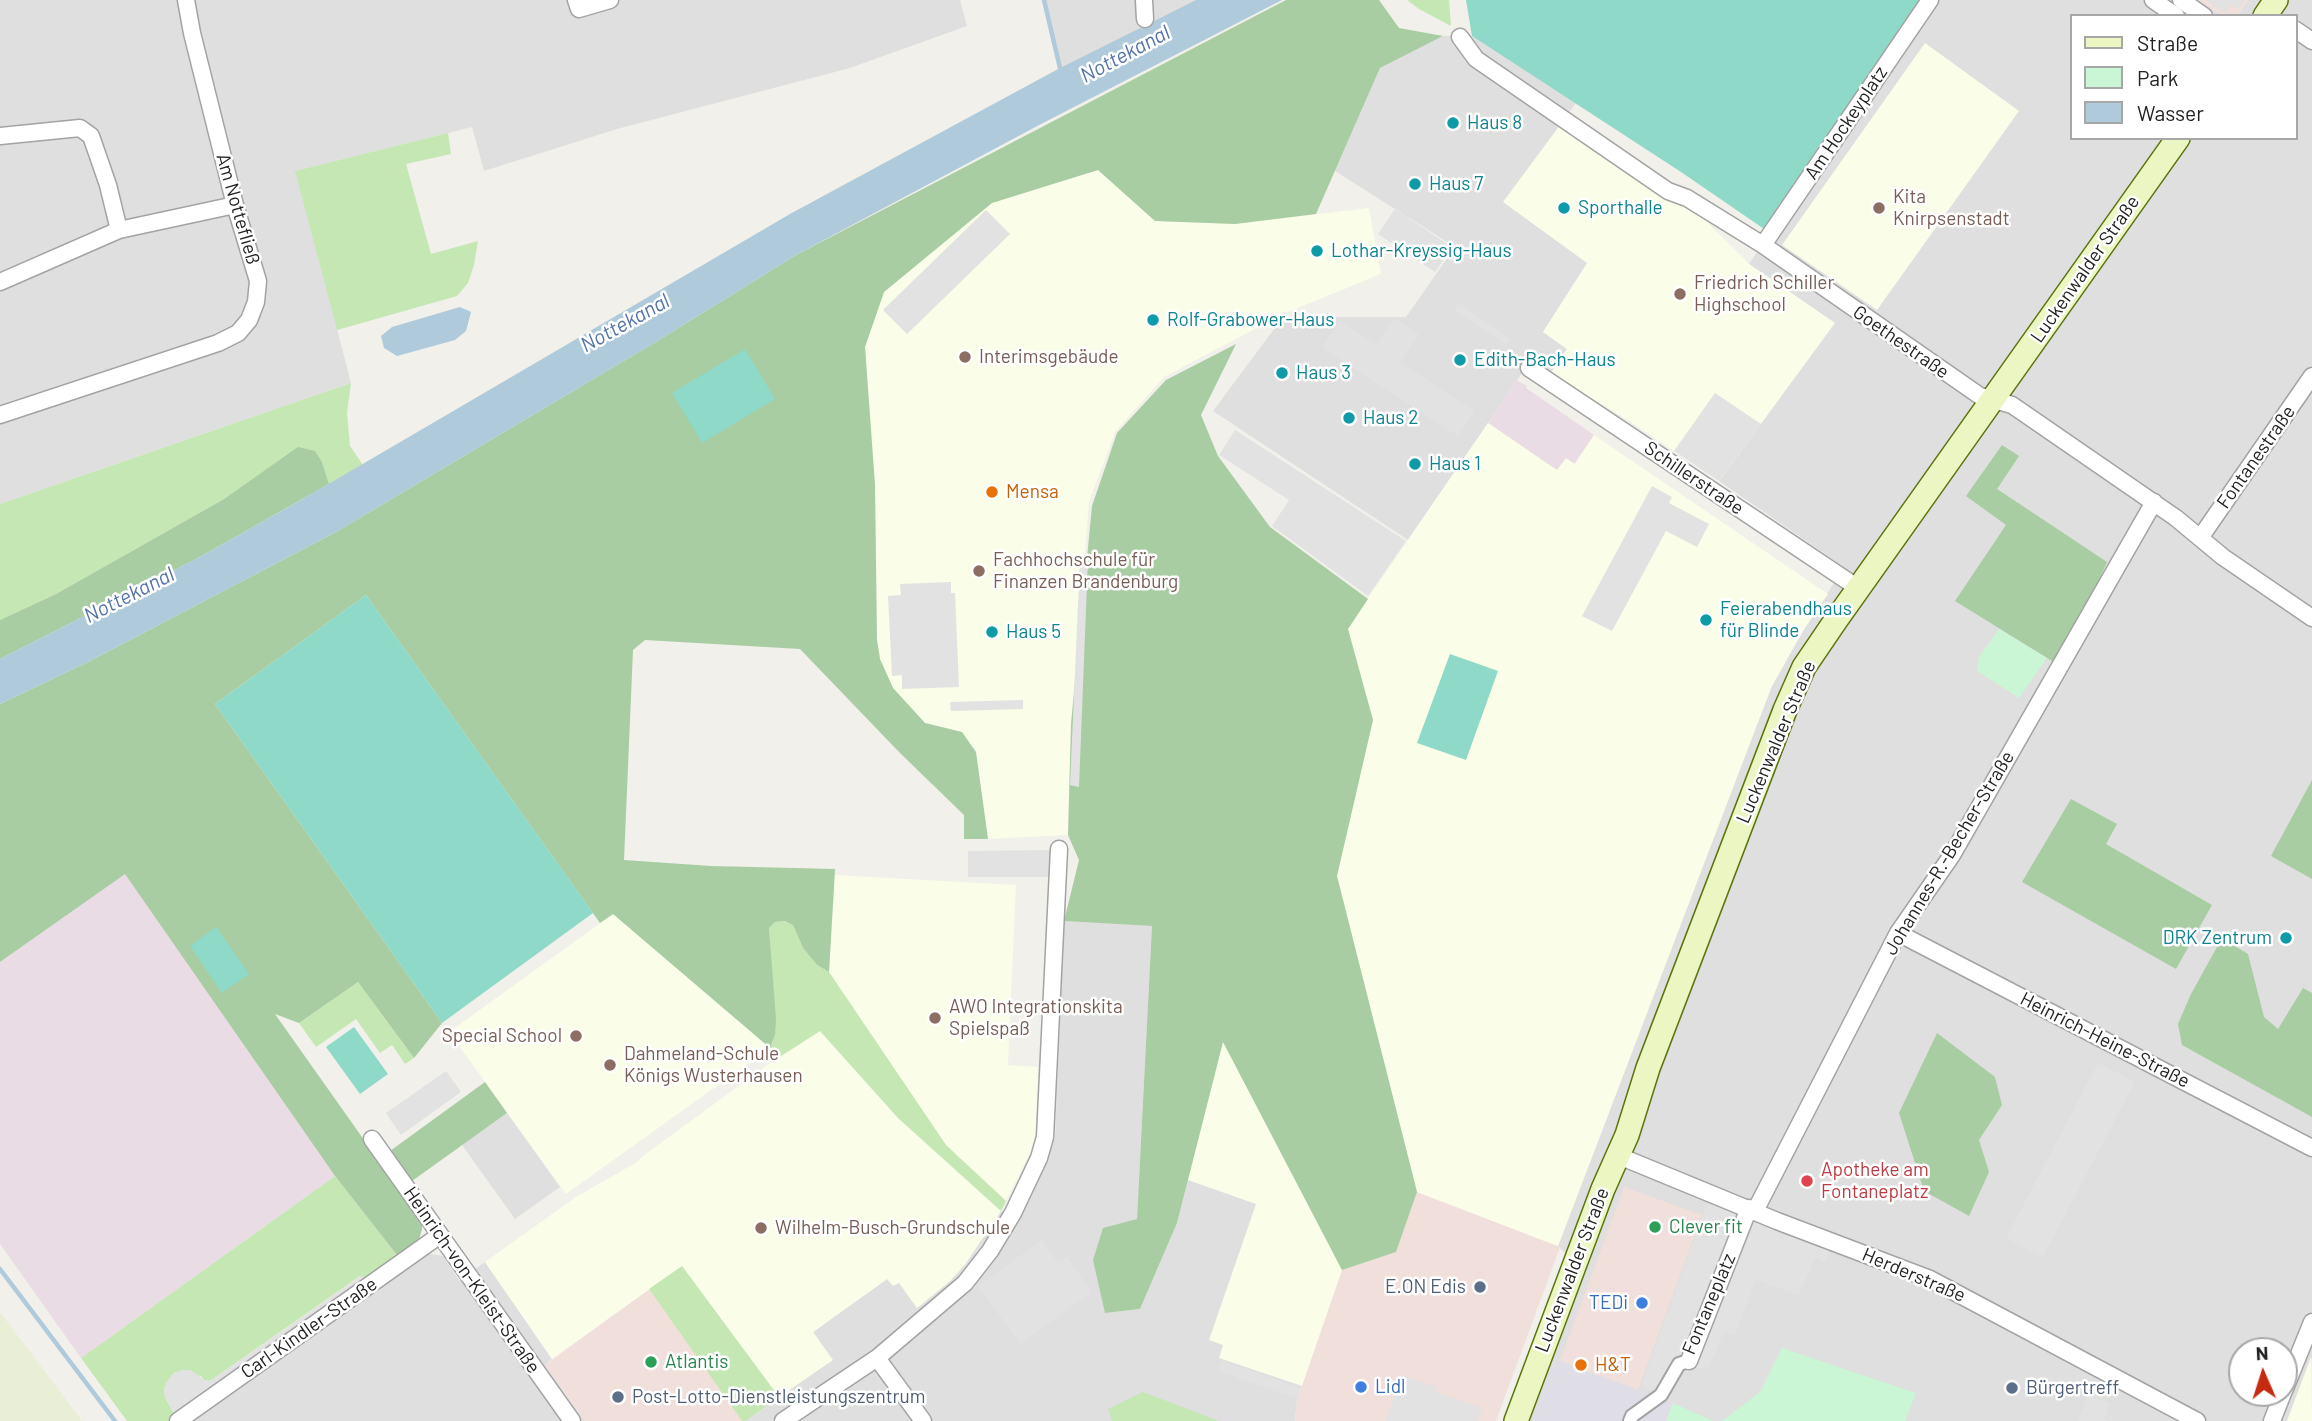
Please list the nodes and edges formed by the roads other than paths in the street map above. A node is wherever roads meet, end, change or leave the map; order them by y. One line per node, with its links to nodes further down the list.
1 (186, 0): 14 (street, Am Nottefließ)
2 (610, 0): 7 (street)
3 (1144, 0): 10 (street)
4 (1930, 0): 16 (street, Am Hockeyplatz)
5 (2153, 0): 8 (street)
6 (2181, 0): 9 (street)
7 (578, 4)
8 (2173, 14)
9 (2201, 14)
10 (1145, 19)
11 (1460, 37): 16 (street, Goethestraße)
12 (0, 136): 15 (street)
13 (2177, 140): 20 (main road, Luckenwalder Straße)
14 (235, 205): 15 (street); 21 (street, Am Nottefließ)
15 (119, 230): 17 (street)
16 (1763, 245): 20 (street, Goethestraße)
17 (0, 282)
18 (1529, 368): 24 (street, Schillerstraße)
19 (2312, 376): 23 (street, Fontanestraße)
20 (1992, 400): 22 (street, Goethestraße); 24 (main road, Luckenwalder Straße)
21 (0, 415)
22 (2154, 502): 23 (street, Goethestraße); 27 (street, Johannes-R.-Becher-Straße)
23 (2200, 538): 25 (street, Goethestraße)
24 (1858, 588): 30 (main road, Luckenwalder Straße)
25 (2312, 618)
26 (1059, 849): 35 (street)
27 (1898, 933): 29 (street, Heinrich-Heine-Straße); 31 (street, Johannes-R.-Becher-Straße)
28 (372, 1139): 32 (street, Heinrich-von-Kleist-Straße)
29 (2312, 1148)
30 (1619, 1156): 31 (street, Herderstraße); 41 (main road, Luckenwalder Straße)
31 (1752, 1209): 36 (street, Fontaneplatz); 43 (street, Herderstraße)
32 (440, 1235): 37 (street, Carl-Kindler-Straße); 38 (street, Heinrich-von-Kleist-Straße)
33 (2312, 1322): 34 (street)
34 (2298, 1357)
35 (877, 1358): 39 (street); 40 (street)
36 (1689, 1361): 42 (street, Fontaneplatz)
37 (178, 1421)
38 (572, 1421)
39 (783, 1421)
40 (923, 1421)
41 (1516, 1421)
42 (1630, 1421)
43 (2197, 1421)

